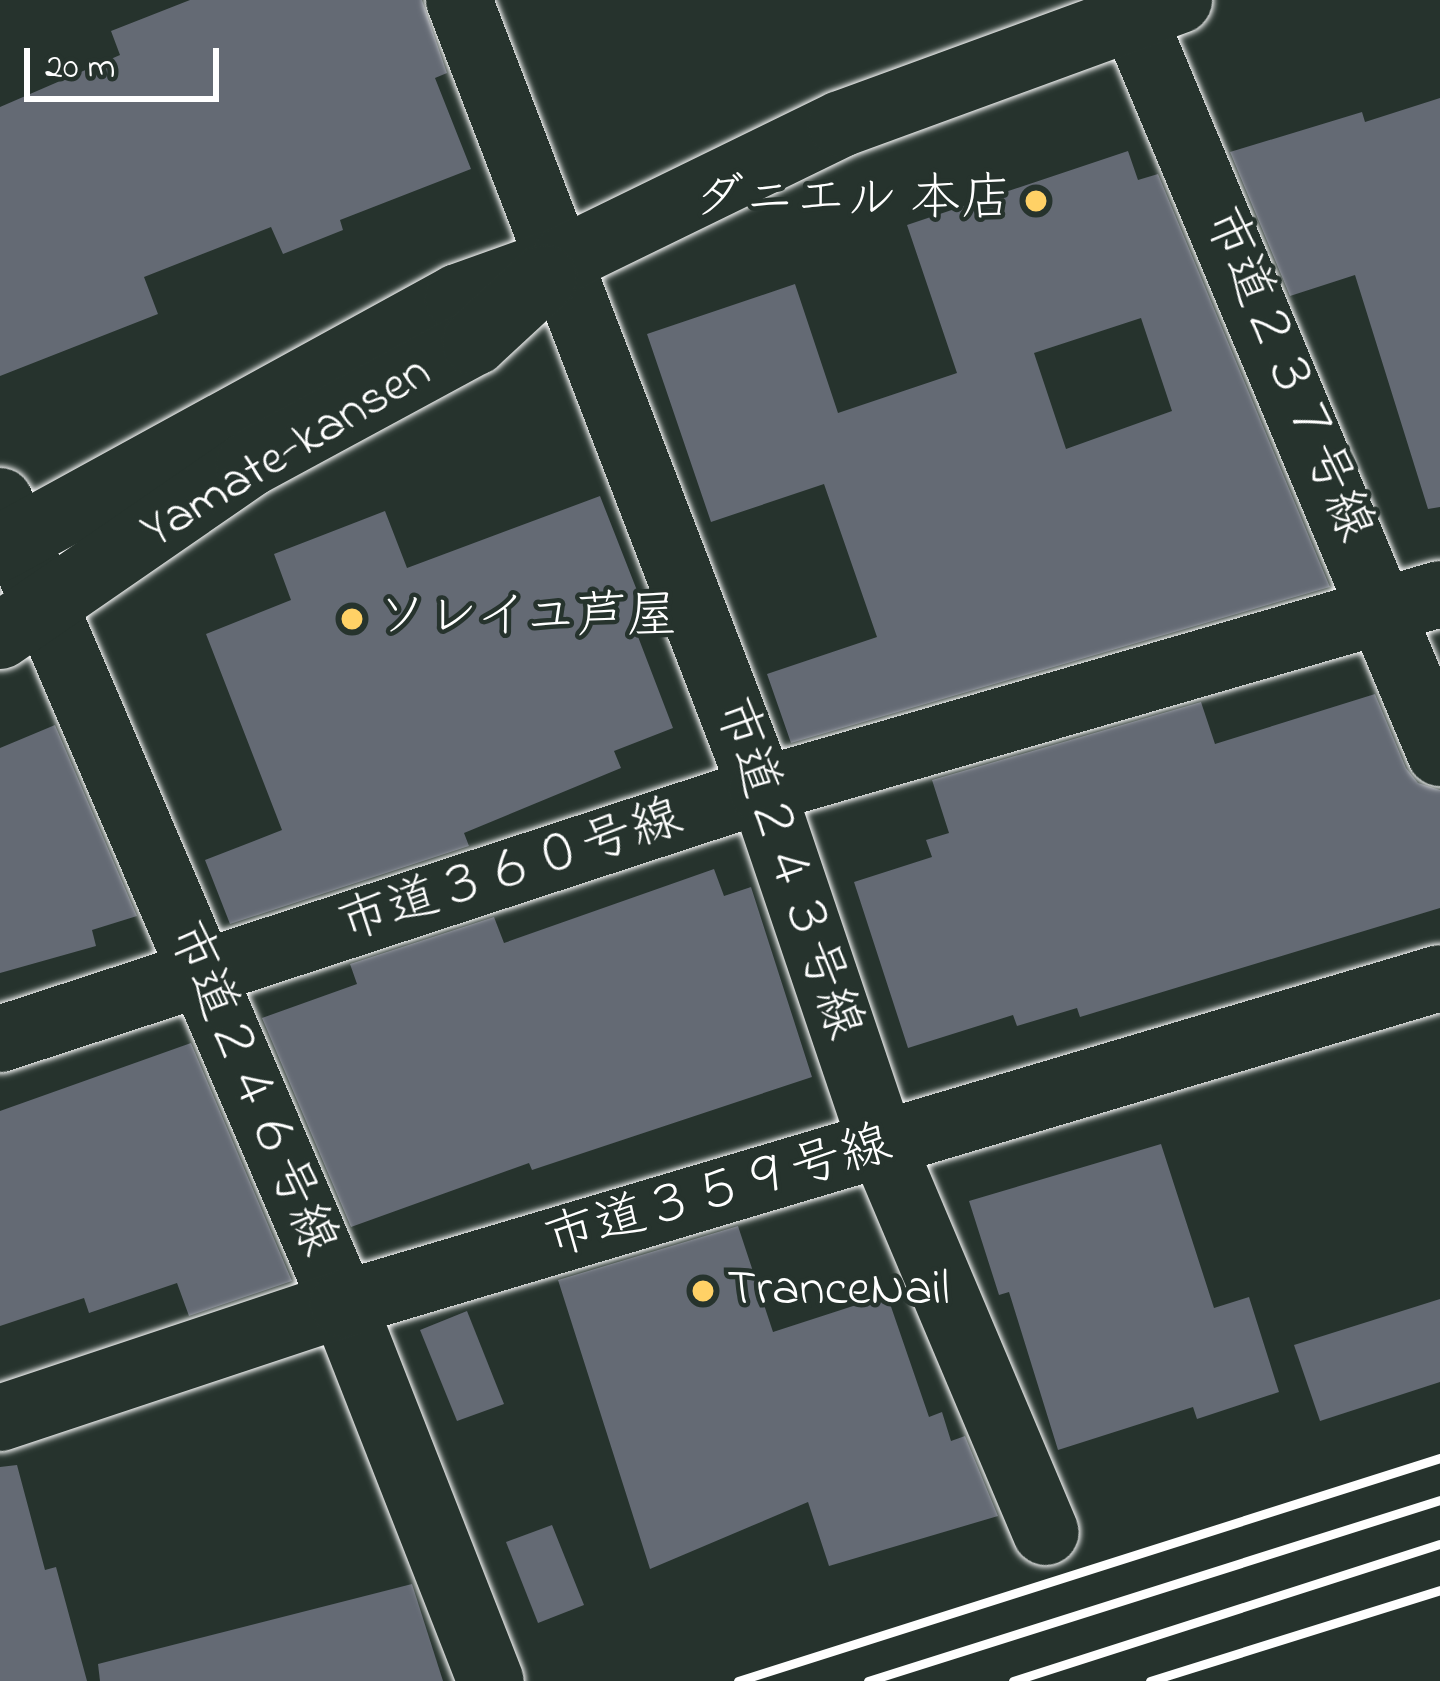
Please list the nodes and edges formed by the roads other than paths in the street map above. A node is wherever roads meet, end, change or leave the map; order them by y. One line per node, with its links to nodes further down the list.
1 (459, 0): 3 (street, 市道２４３号線)
2 (1145, 5): 3 (street, Yamate-kansen); 5 (street, 市道２３７号線)
3 (564, 259): 4 (street, Yamate-kansen); 6 (street, Yamate-kansen); 8 (street, 市道２４３号線)
4 (7, 528): 6 (street, 市道２４６号線)
5 (1413, 602): 7 (street, 市道２３７号線); 8 (street, 市道３６０号線)
6 (22, 621): 9 (street, 市道２４６号線)
7 (1440, 753)
8 (762, 790): 9 (street, 市道３６０号線); 12 (street, 市道２４３号線)
9 (201, 976): 11 (street, 市道３６０号線); 13 (street, 市道２４６号線)
10 (1440, 978): 12 (street, 市道３５９号線)
11 (0, 1039)
12 (884, 1147): 13 (street, 市道３５９号線); 15 (street, 市道２４３号線)
13 (344, 1304): 14 (street, 市道３５９号線); 16 (street, 市道２４６号線)
14 (0, 1418)
15 (1046, 1532)
16 (491, 1681)

